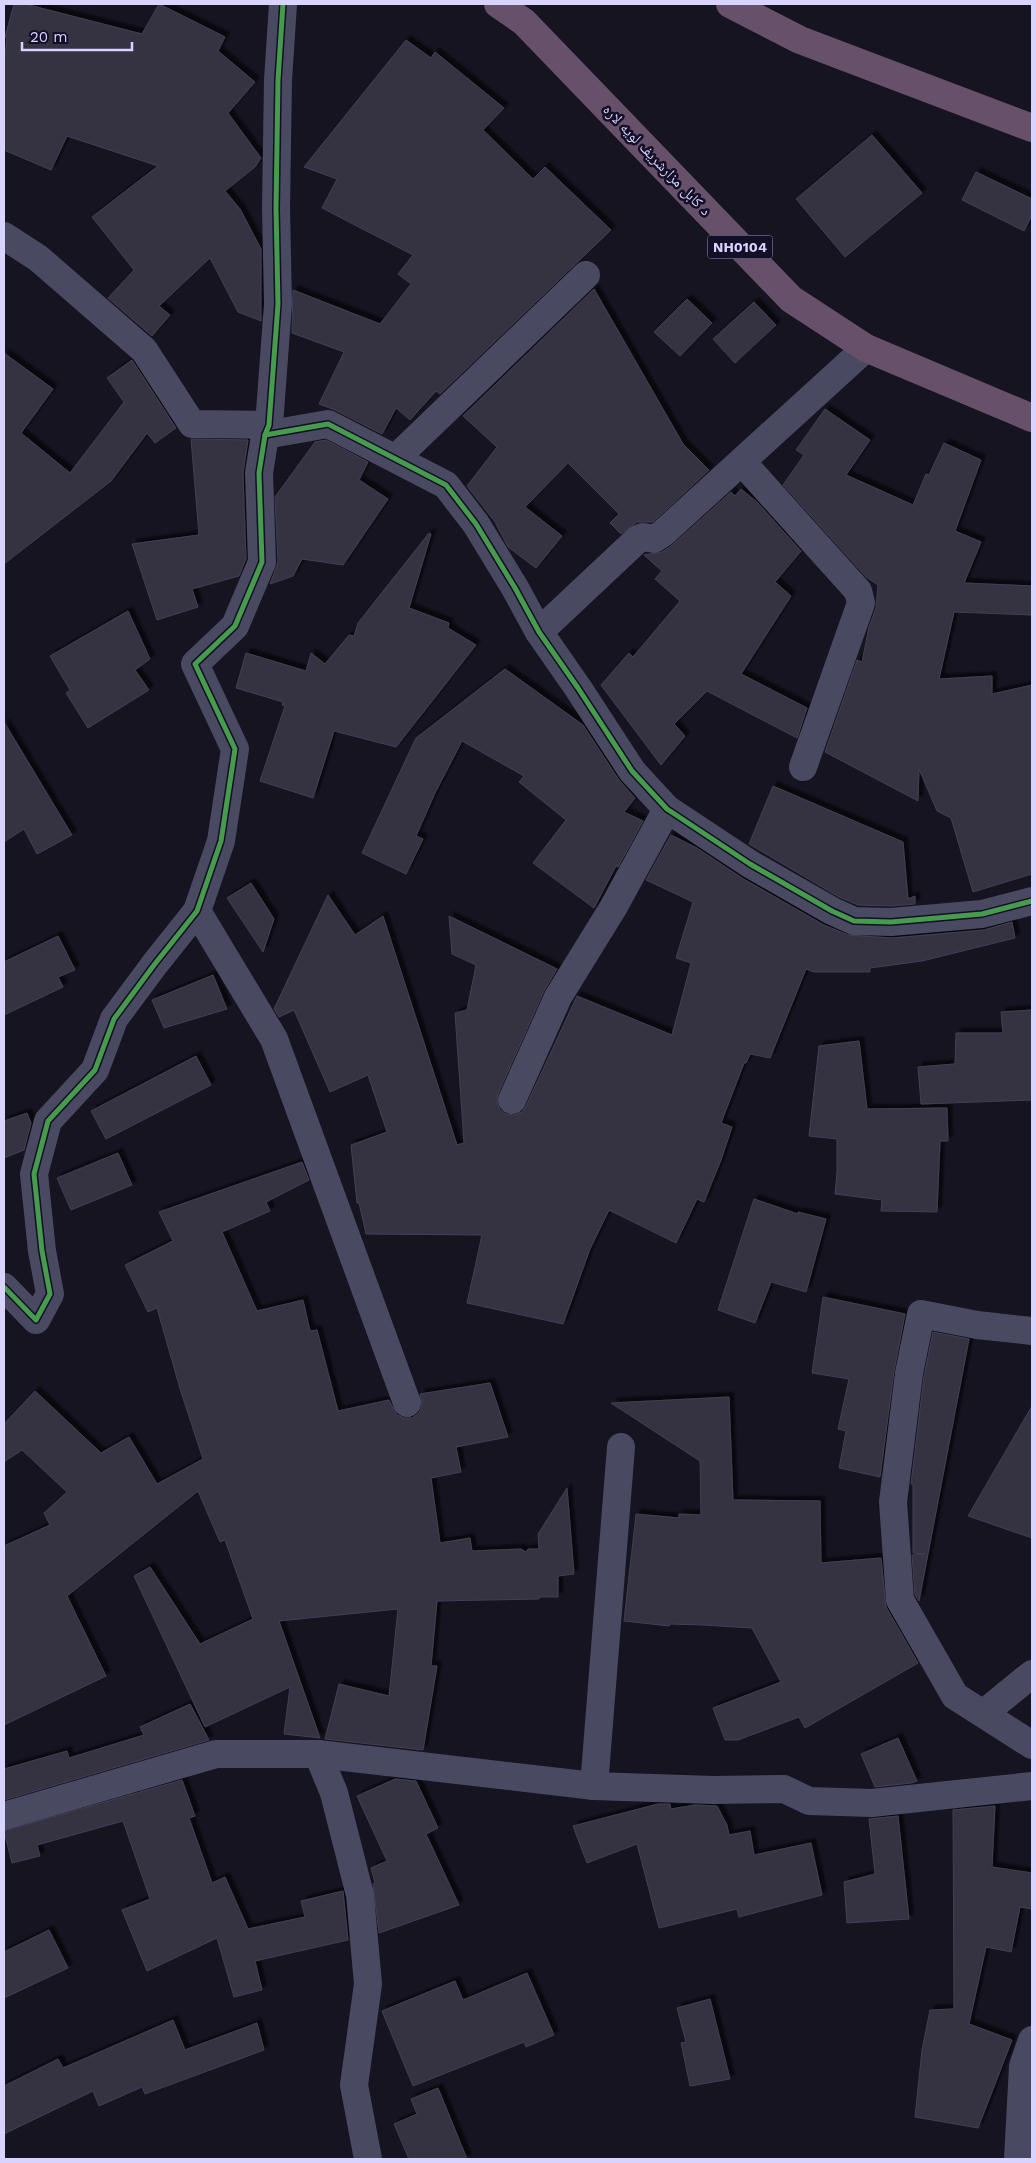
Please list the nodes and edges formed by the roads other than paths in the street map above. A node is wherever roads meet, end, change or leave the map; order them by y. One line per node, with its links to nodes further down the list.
1 (283, 4): 9 (street)
2 (498, 4): 7 (highway, د کابل مزارشریف لویه لاره / NH0104)
3 (730, 4): 4 (highway)
4 (1032, 128)
5 (4, 236): 9 (street)
6 (586, 275): 10 (street)
7 (866, 348): 8 (highway, د کابل مزارشریف لویه لاره / NH0104); 11 (street)
8 (1032, 418)
9 (267, 430): 10 (street); 16 (street)
10 (396, 458): 12 (street)
11 (742, 462): 12 (street); 13 (street)
12 (538, 632): 14 (street)
13 (803, 767)
14 (667, 809): 15 (street); 17 (street)
15 (1032, 901)
16 (197, 911): 18 (street); 20 (street)
17 (512, 1100)
18 (4, 1287)
19 (1032, 1331): 23 (street)
20 (407, 1403)
21 (621, 1447): 26 (street)
22 (1032, 1674): 23 (street)
23 (984, 1713): 24 (street)
24 (1032, 1746)
25 (318, 1754): 26 (street); 28 (street); 30 (street)
26 (594, 1786): 27 (street)
27 (1032, 1786)
28 (4, 1816)
29 (1032, 2040): 31 (street)
30 (368, 2159)
31 (1018, 2159)

